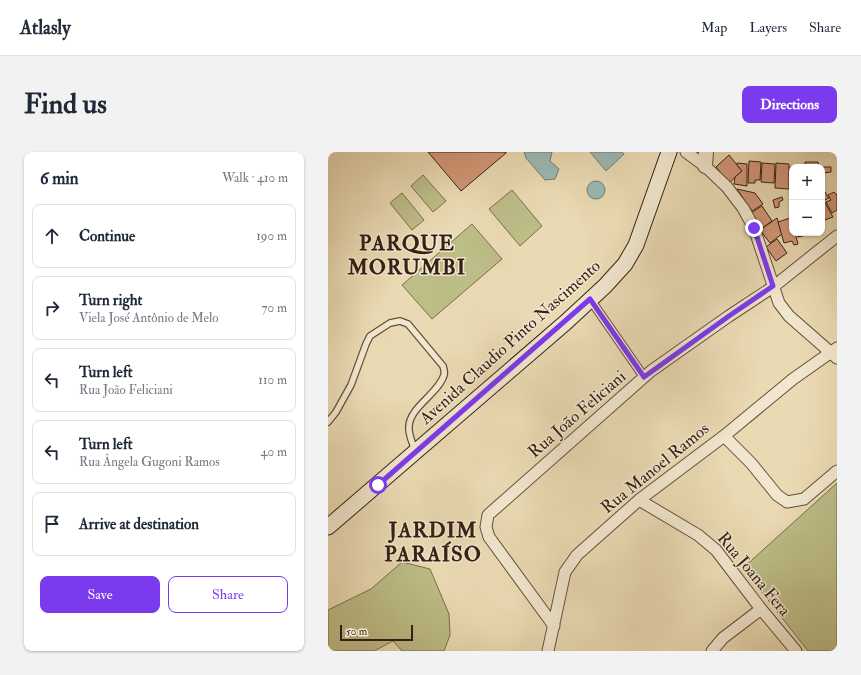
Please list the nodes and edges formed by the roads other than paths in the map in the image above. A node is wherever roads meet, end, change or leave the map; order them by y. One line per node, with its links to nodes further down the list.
1 (669, 152): 7 (main road, Avenida Claudio Pinto Nascimento)
2 (686, 152): 4 (street)
3 (706, 152): 4 (street)
4 (704, 166): 6 (street)
5 (837, 236): 6 (street, Rua João Feliciani)
6 (773, 286): 8 (street); 9 (street, Rua João Feliciani)
7 (590, 299): 9 (street); 12 (main road, Avenida Claudio Pinto Nascimento)
8 (835, 353): 11 (street, Rua Manoel Ramos)
9 (644, 377): 17 (street, Rua João Feliciani)
10 (328, 422): 12 (lane)
11 (724, 436): 13 (street); 14 (street, Rua Manoel Ramos)
12 (416, 452): 15 (main road, Avenida Claudio Pinto Nascimento)
13 (837, 471)
14 (640, 500): 16 (street, Rua Joana Fera); 17 (street, Rua Manoel Ramos)
15 (328, 527)
16 (761, 609): 19 (street); 20 (street, Rua Joana Fera)
17 (554, 626): 18 (street, Rua Manoel Ramos)
18 (548, 651)
19 (712, 651)
20 (796, 651)

